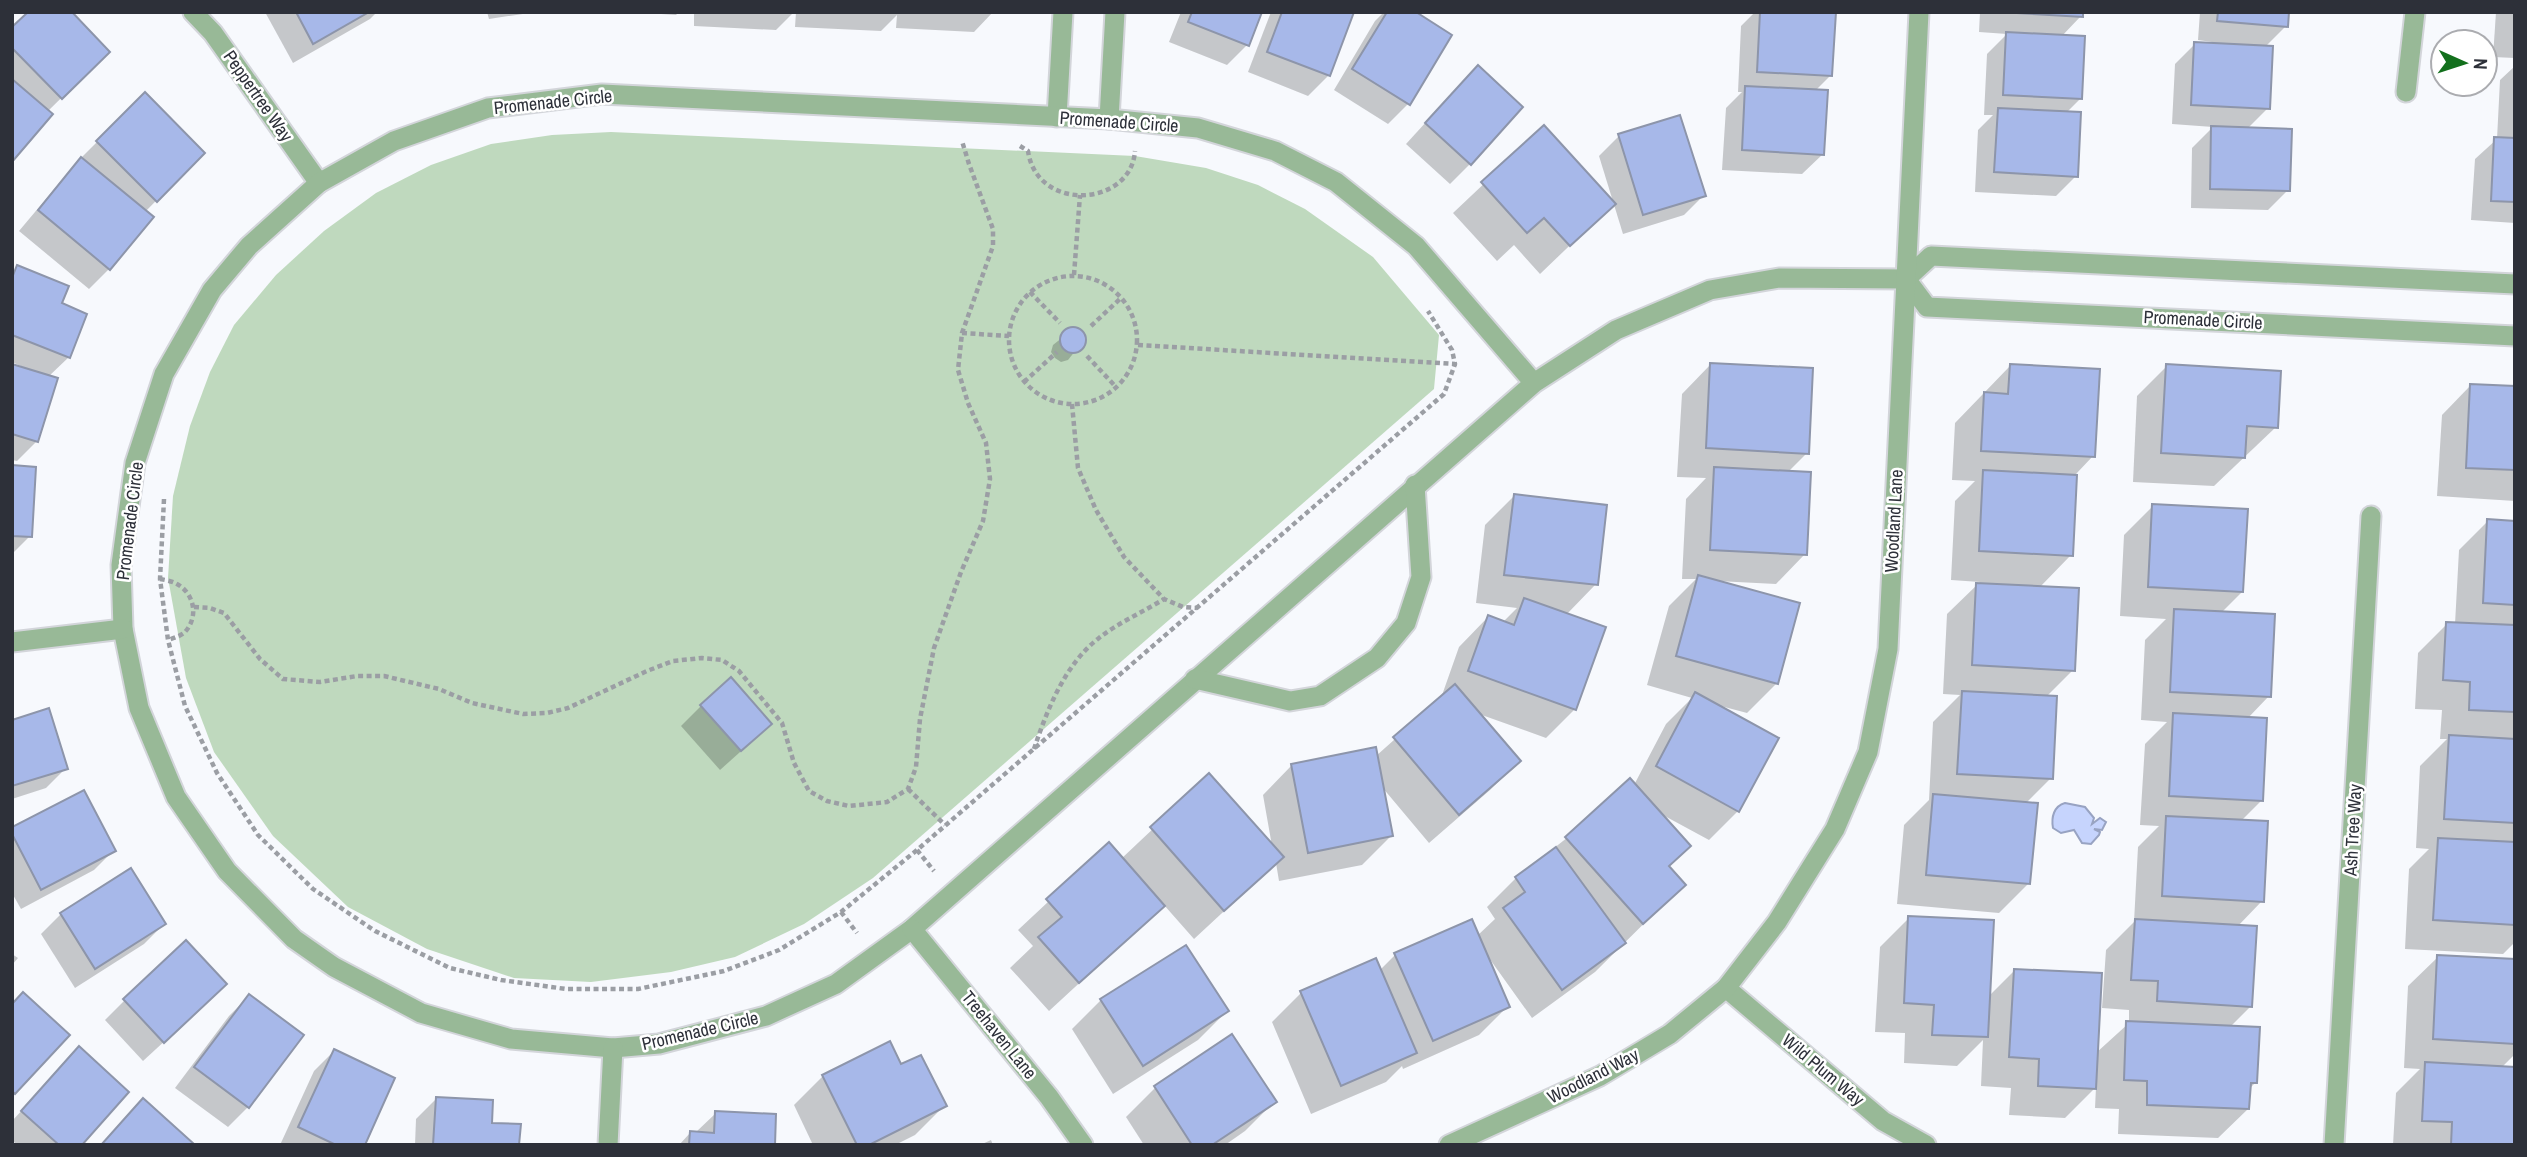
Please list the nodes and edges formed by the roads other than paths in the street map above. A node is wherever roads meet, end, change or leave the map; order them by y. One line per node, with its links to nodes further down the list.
1 (193, 12): 9 (street, Peppertree Way)
2 (1063, 12): 7 (street)
3 (1115, 12): 8 (street)
4 (1920, 12): 10 (street, Woodland Lane)
5 (2415, 12): 6 (street)
6 (2406, 92)
7 (1057, 117): 8 (street, Promenade Circle); 9 (street, Promenade Circle)
8 (1109, 119): 13 (street, Promenade Circle)
9 (319, 183): 16 (street, Promenade Circle)
10 (1906, 279): 11 (street); 12 (street, Promenade Circle); 13 (street, Promenade Circle); 20 (street, Woodland Lane)
11 (2515, 284)
12 (2515, 336)
13 (1534, 383): 14 (street, Promenade Circle)
14 (1415, 485): 18 (street, Promenade Circle); 18 (street)
15 (2371, 516): 26 (street, Ash Tree Way)
16 (123, 629): 17 (street); 21 (street, Promenade Circle)
17 (12, 642)
18 (1195, 678): 19 (street, Promenade Circle)
19 (912, 929): 21 (street, Promenade Circle); 23 (street, Treehaven Lane)
20 (1726, 988): 24 (street, Woodland Way); 25 (street, Wild Plum Way)
21 (613, 1048): 22 (street)
22 (608, 1145)
23 (1083, 1145)
24 (1449, 1145)
25 (1926, 1145)
26 (2334, 1145)

